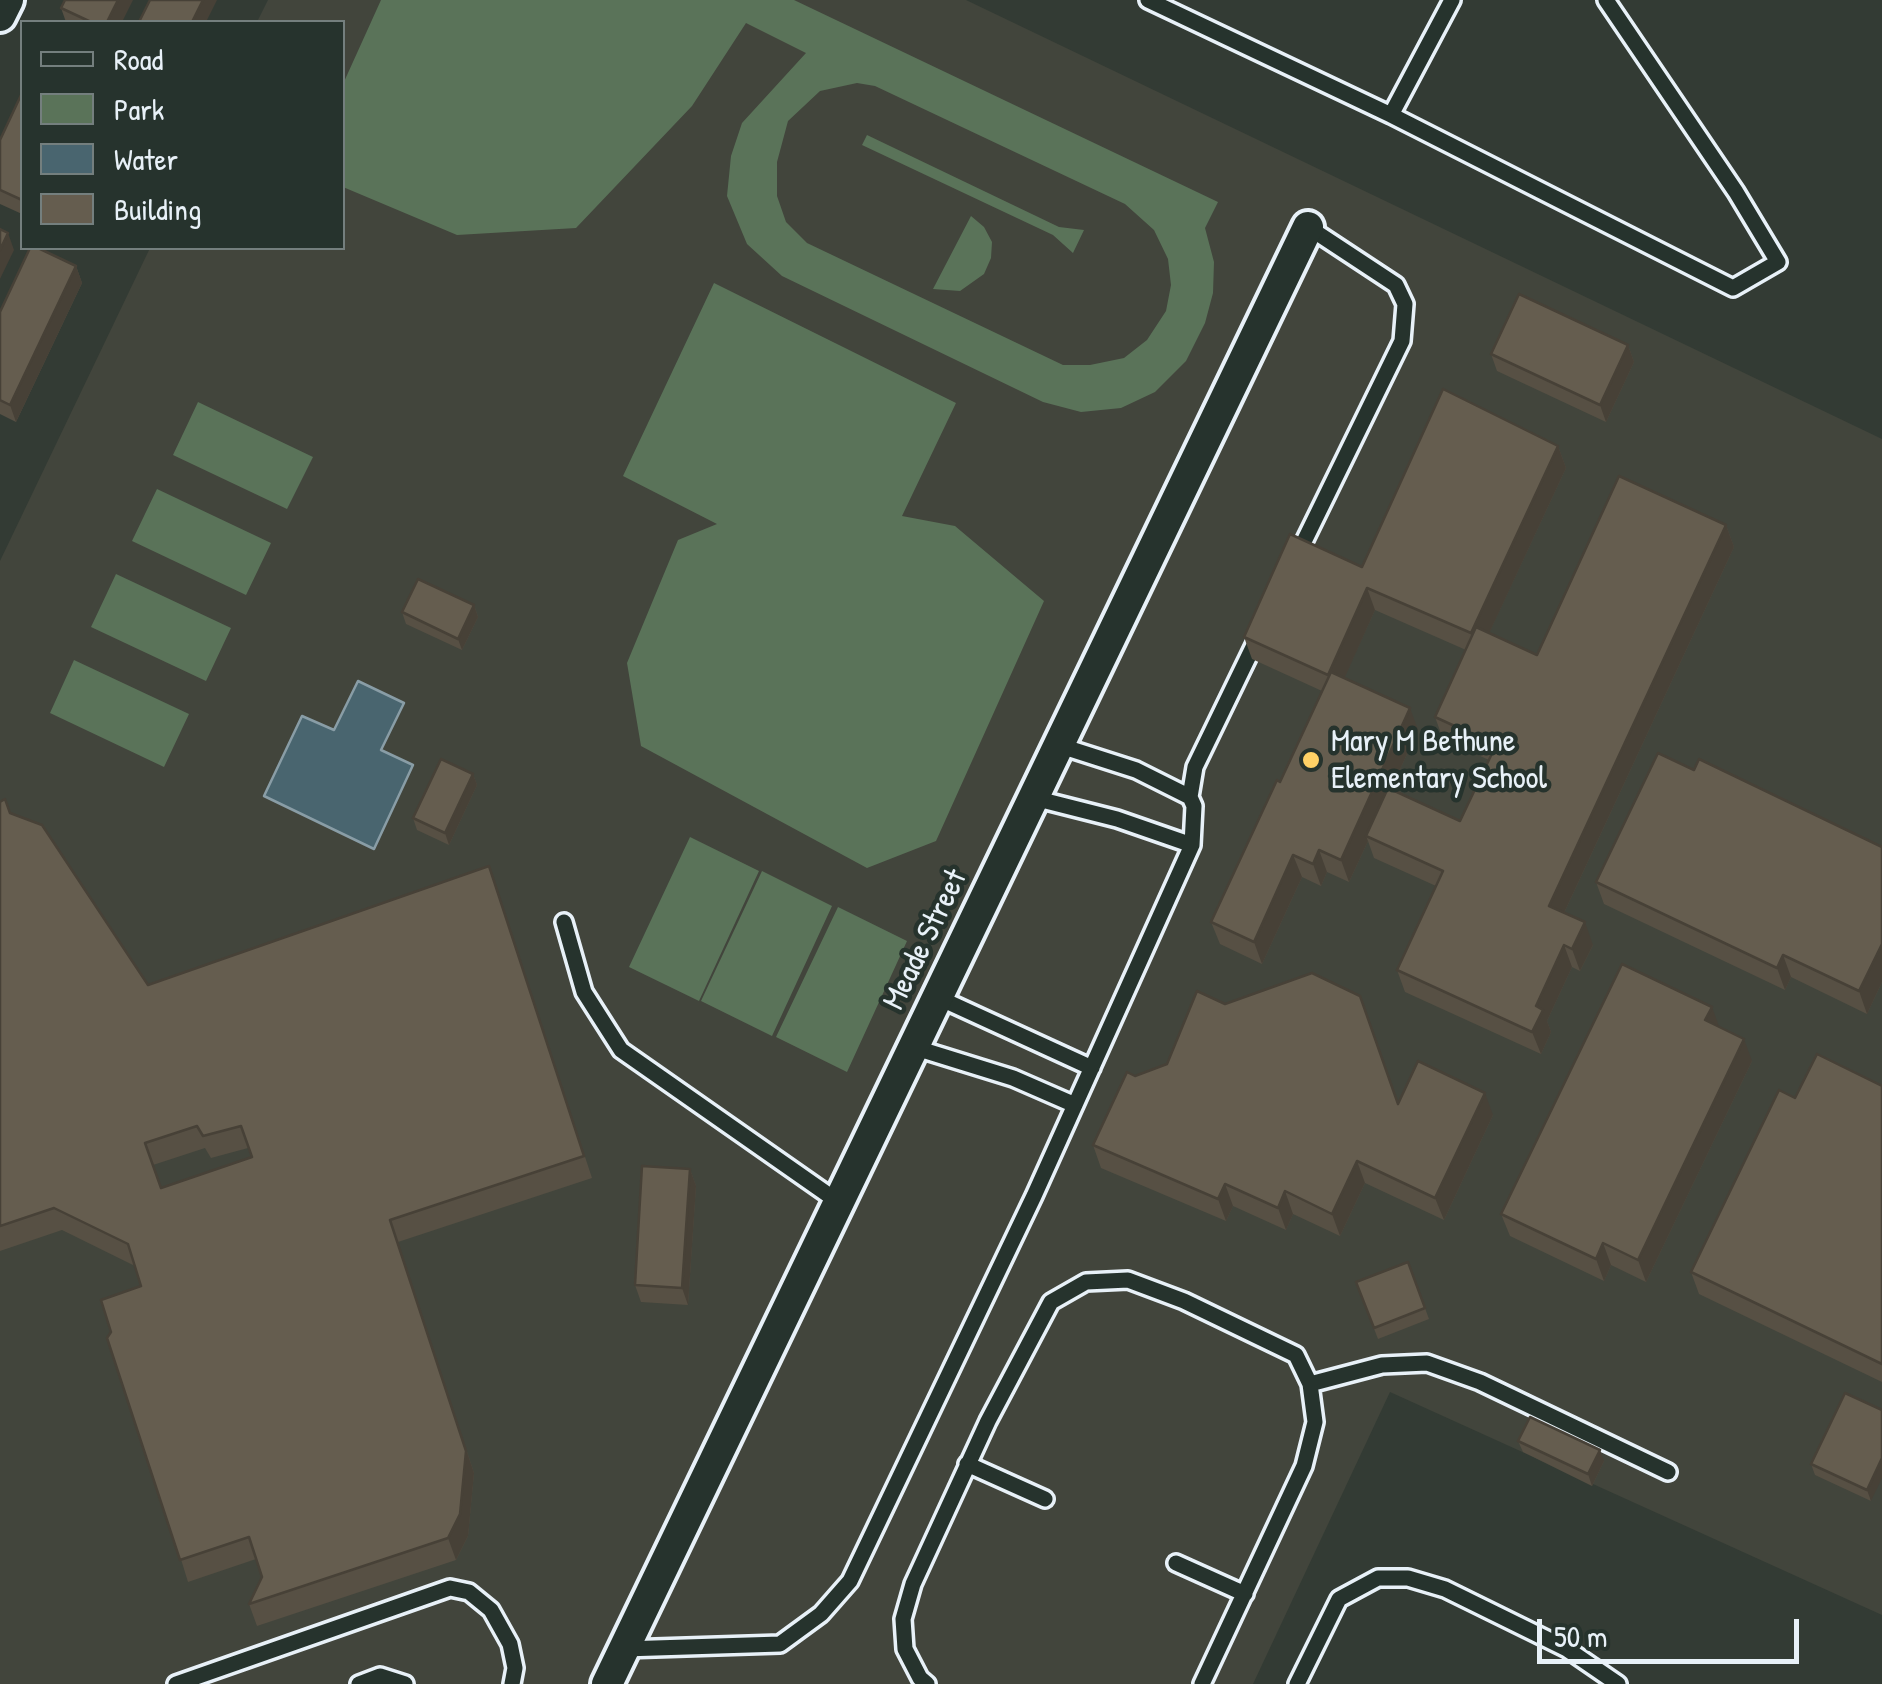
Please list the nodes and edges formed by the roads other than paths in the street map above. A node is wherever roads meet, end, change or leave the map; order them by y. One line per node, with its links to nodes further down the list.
1 (8, 0): 5 (street)
2 (1148, 0): 6 (lane)
3 (1452, 0): 6 (lane)
4 (1606, 0): 6 (lane)
5 (0, 16)
6 (1390, 115)
7 (1308, 227): 8 (lane); 10 (street, Meade Street)
8 (1287, 577)
9 (1262, 629): 11 (lane)
10 (1058, 745): 11 (lane); 12 (street, Meade Street)
11 (1190, 797): 13 (lane)
12 (1034, 798): 13 (lane); 15 (street, Meade Street)
13 (1192, 845): 17 (lane)
14 (564, 922): 19 (lane)
15 (937, 997): 16 (street, Meade Street); 17 (lane)
16 (913, 1048): 18 (lane); 19 (street, Meade Street)
17 (1092, 1068): 18 (lane)
18 (1076, 1106): 26 (lane)
19 (838, 1201): 26 (street, Meade Street)
20 (1310, 1384): 21 (lane); 22 (lane); 25 (lane)
21 (968, 1464): 23 (lane); 32 (lane)
22 (1668, 1472)
23 (1045, 1499)
24 (1176, 1563): 25 (lane)
25 (1245, 1594): 33 (lane)
26 (624, 1649): 31 (street, Meade Street)
27 (176, 1684): 30 (lane)
28 (359, 1684): 29 (lane)
29 (405, 1684)
30 (512, 1684)
31 (607, 1684)
32 (927, 1684)
33 (1202, 1684)
34 (1296, 1684): 35 (lane)
35 (1618, 1684)

